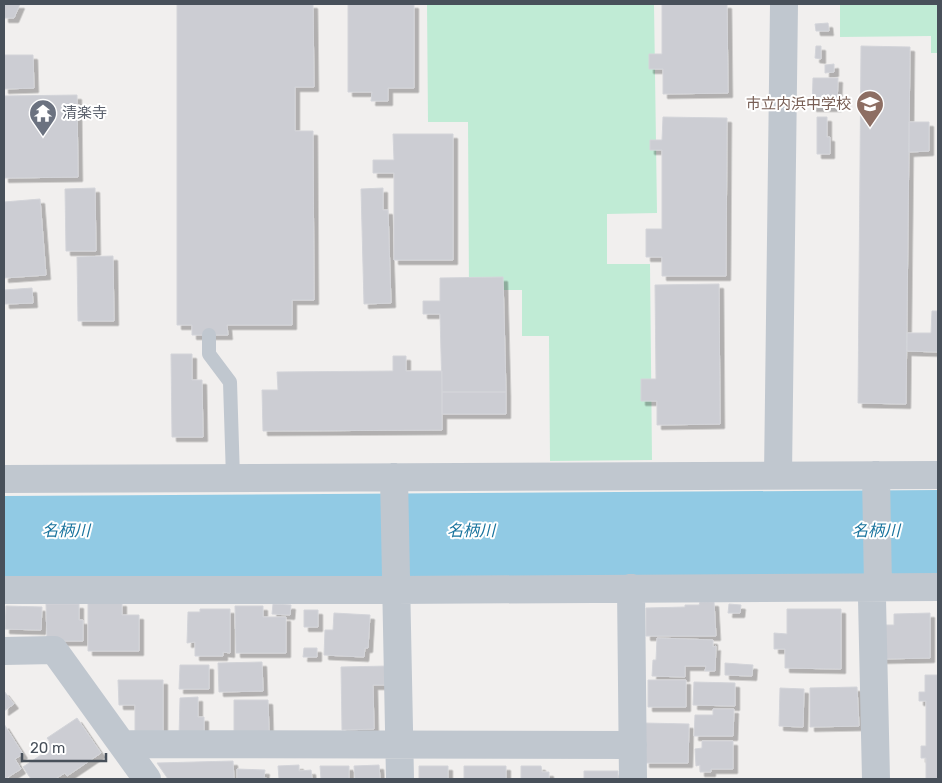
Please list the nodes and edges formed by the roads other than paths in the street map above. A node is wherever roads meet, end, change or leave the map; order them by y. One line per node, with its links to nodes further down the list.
1 (784, 4): 3 (street)
2 (209, 335): 7 (lane)
3 (778, 475): 4 (street); 6 (street)
4 (876, 475): 5 (street); 9 (street)
5 (938, 475)
6 (394, 477): 7 (street); 13 (street)
7 (233, 478): 8 (street)
8 (4, 479)
9 (878, 586): 10 (street); 11 (street); 21 (street)
10 (938, 586)
11 (631, 588): 13 (street); 16 (street)
12 (4, 590): 13 (street)
13 (396, 590): 17 (street)
14 (4, 651): 15 (street)
15 (122, 744): 17 (street); 18 (street)
16 (633, 744): 17 (street); 20 (street)
17 (400, 745): 19 (street)
18 (147, 779)
19 (400, 779)
20 (633, 779)
21 (876, 779)

